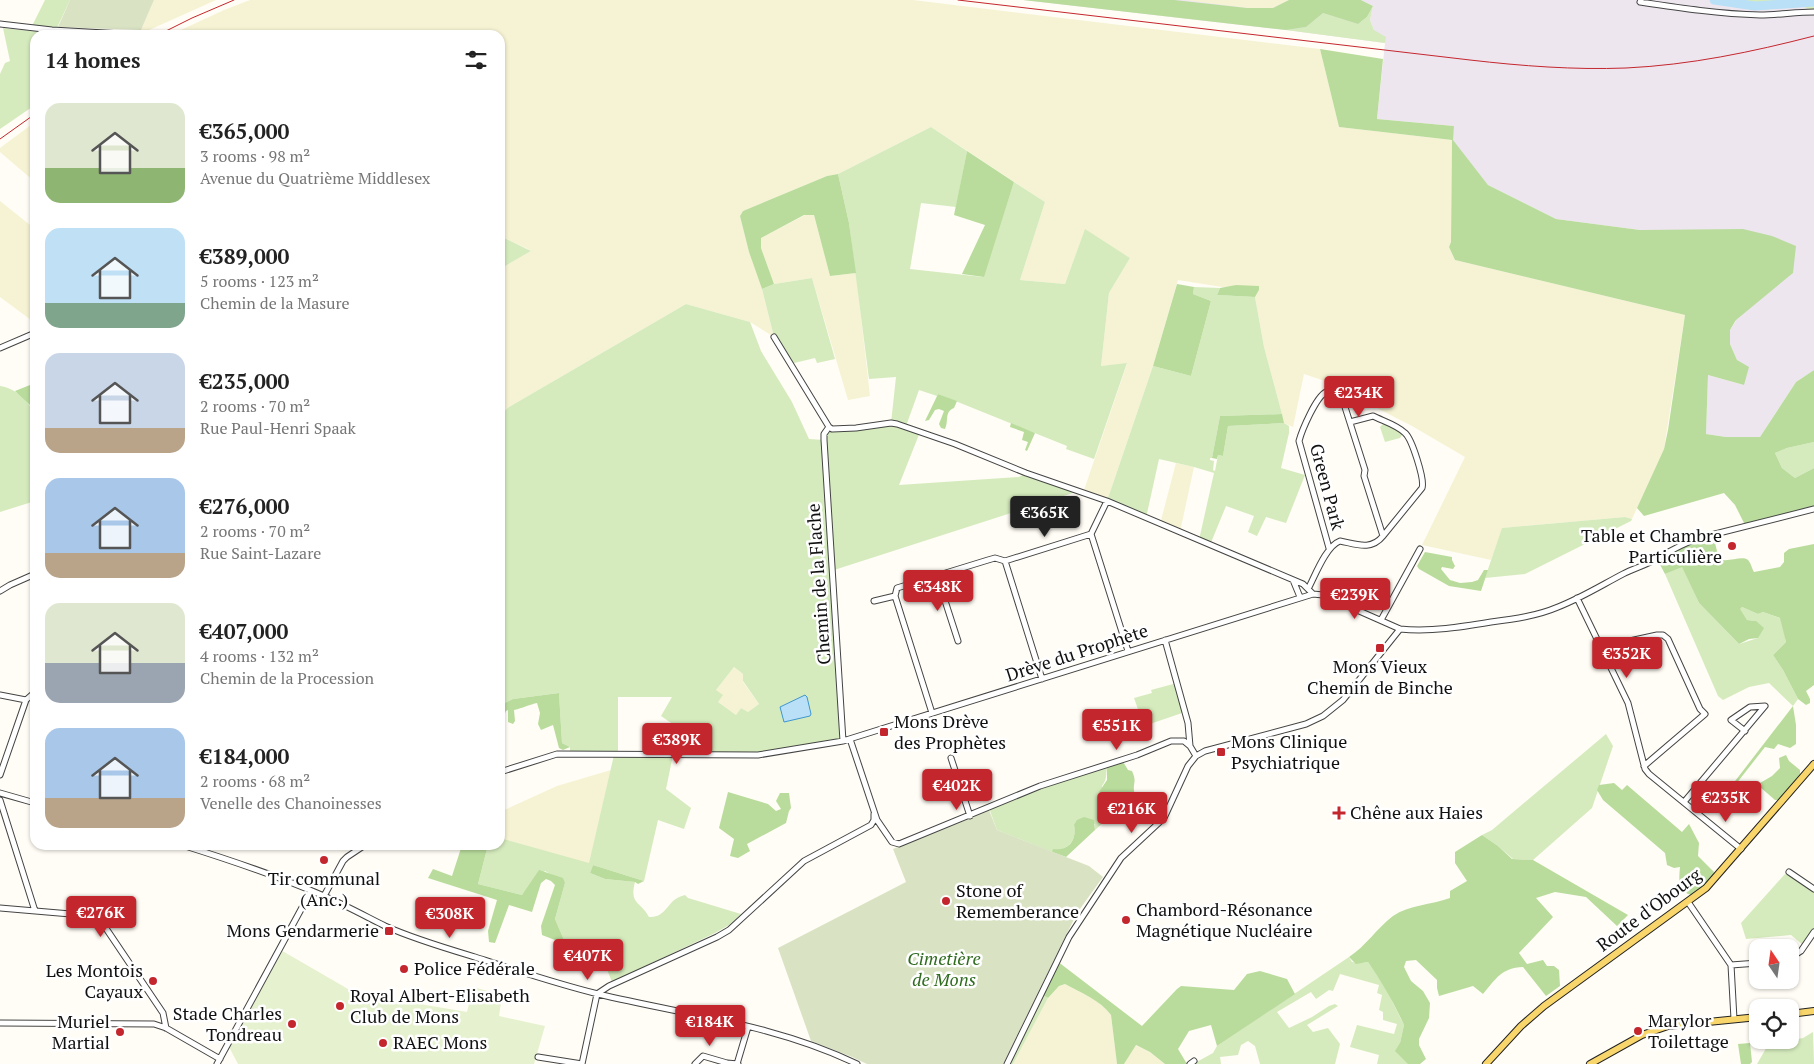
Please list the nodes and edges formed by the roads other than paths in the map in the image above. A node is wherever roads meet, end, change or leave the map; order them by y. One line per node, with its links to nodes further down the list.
1 (1641, 0): 2 (street)
2 (1814, 12)
3 (0, 24): 4 (street)
4 (52, 30)
5 (30, 335): 7 (street)
6 (774, 337): 9 (street)
7 (0, 348)
8 (1350, 422): 13 (street, Green Park); 13 (street, Green Park); 14 (street, Green Park)
9 (829, 427): 10 (street); 40 (street, Chemin de la Flache)
10 (1107, 501): 12 (street); 19 (street)
11 (1814, 510): 25 (street)
12 (1091, 534): 16 (street); 32 (street)
13 (1383, 536): 14 (street, Green Park)
14 (1330, 548): 20 (street, Green Park)
15 (1420, 549): 27 (street)
16 (1005, 562): 18 (street); 33 (street)
17 (30, 576): 21 (street)
18 (937, 576): 23 (street); 30 (street)
19 (1293, 580): 20 (street); 24 (street)
20 (1308, 589): 22 (street)
21 (0, 591)
22 (1313, 594): 24 (street, Drève du Prophète); 27 (street)
23 (895, 596): 26 (street); 37 (street)
24 (1300, 597): 29 (street, Drève du Prophète)
25 (1578, 598): 28 (street); 31 (street)
26 (874, 601)
27 (1381, 620): 28 (street)
28 (1400, 629): 42 (street)
29 (1165, 640): 32 (street, Drève du Prophète); 41 (street)
30 (958, 641)
31 (1602, 647): 45 (street); 45 (street)
32 (1128, 651): 33 (street, Drève du Prophète)
33 (1042, 679): 37 (street, Drève du Prophète)
34 (0, 695): 36 (street)
35 (30, 696): 36 (street)
36 (26, 700): 47 (street)
37 (932, 713): 39 (street, Drève du Prophète)
38 (1744, 731): 38 (street); 50 (street)
39 (850, 739): 40 (street, Drève du Prophète); 52 (street)
40 (843, 741): 46 (street, Drève du Prophète)
41 (1190, 746): 42 (street); 53 (street)
42 (1196, 756): 82 (street)
43 (951, 758): 53 (street)
44 (1814, 764): 54 (main road, Route d'Obourg)
45 (1644, 766): 50 (street)
46 (505, 770)
47 (0, 774)
48 (0, 794): 51 (street)
49 (0, 800): 63 (street)
50 (1684, 802): 54 (street)
51 (30, 803)
52 (874, 811): 53 (street); 68 (street)
53 (970, 816)
54 (1741, 849): 61 (main road, Route d'Obourg)
55 (198, 850): 59 (street)
56 (358, 850): 60 (street)
57 (1789, 872): 58 (street)
58 (1814, 889)
59 (311, 892): 60 (street); 77 (street)
60 (324, 896): 68 (street)
61 (1688, 902): 67 (street); 83 (main road, Route d'Obourg)
62 (0, 908): 63 (street)
63 (35, 911): 75 (street)
64 (1814, 932): 65 (street)
65 (1799, 952)
66 (1749, 964): 67 (street)
67 (1732, 965): 72 (street)
68 (597, 994): 74 (street); 78 (street)
69 (1814, 1011): 70 (main road)
70 (1799, 1013)
71 (1749, 1018): 72 (main road)
72 (1734, 1019): 84 (main road)
73 (0, 1023): 75 (street)
74 (748, 1027): 80 (street); 81 (street)
75 (166, 1028): 77 (street)
76 (538, 1057): 78 (street)
77 (219, 1061)
78 (582, 1064)
79 (695, 1064): 80 (street)
80 (738, 1064)
81 (857, 1064)
82 (1007, 1064)
83 (1486, 1064)
84 (1590, 1064)

